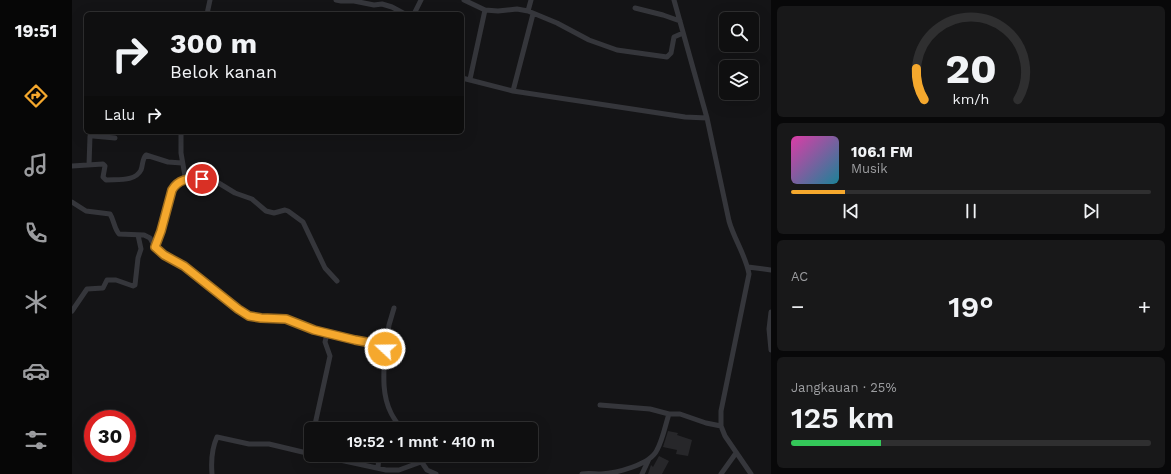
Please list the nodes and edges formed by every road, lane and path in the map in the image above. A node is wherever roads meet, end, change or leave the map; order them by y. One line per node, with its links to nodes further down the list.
1 (210, 0): 10 (street)
2 (336, 0): 11 (street)
3 (421, 0): 12 (street)
4 (464, 0): 8 (street)
5 (531, 0): 9 (street)
6 (674, 0): 14 (street)
7 (635, 8): 14 (street)
8 (485, 10): 9 (street); 17 (street)
9 (528, 11): 13 (street)
10 (207, 12)
11 (401, 12)
12 (415, 12)
13 (533, 14): 15 (street); 18 (street)
14 (680, 21): 15 (street)
15 (683, 33): 19 (street)
16 (464, 78): 17 (street)
17 (470, 79): 18 (street)
18 (513, 91): 19 (street)
19 (708, 118): 29 (street)
20 (181, 134): 22 (street)
21 (115, 138): 23 (street)
22 (182, 163): 23 (street); 25 (street)
23 (89, 165): 24 (street)
24 (72, 166)
25 (182, 180): 28 (street); 31 (street)
26 (72, 202): 27 (street)
27 (138, 235): 28 (street); 33 (street)
28 (155, 247): 35 (street)
29 (748, 267): 30 (street); 42 (street)
30 (771, 270)
31 (337, 281)
32 (394, 308): 36 (street)
33 (72, 311)
34 (771, 312): 37 (street)
35 (327, 334): 36 (street); 40 (street)
36 (385, 349): 41 (street)
37 (771, 350)
38 (600, 405): 39 (street)
39 (669, 414): 42 (street); 45 (street)
40 (316, 422)
41 (397, 422)
42 (721, 426): 44 (street)
43 (304, 452): 50 (street)
44 (736, 453): 54 (street); 55 (street)
45 (649, 459): 52 (street); 53 (street)
46 (350, 462): 49 (street)
47 (378, 462): 49 (street)
48 (421, 462): 49 (street); 51 (street)
49 (378, 468)
50 (212, 474)
51 (436, 474)
52 (582, 474)
53 (642, 474)
54 (721, 474)
55 (751, 474)

